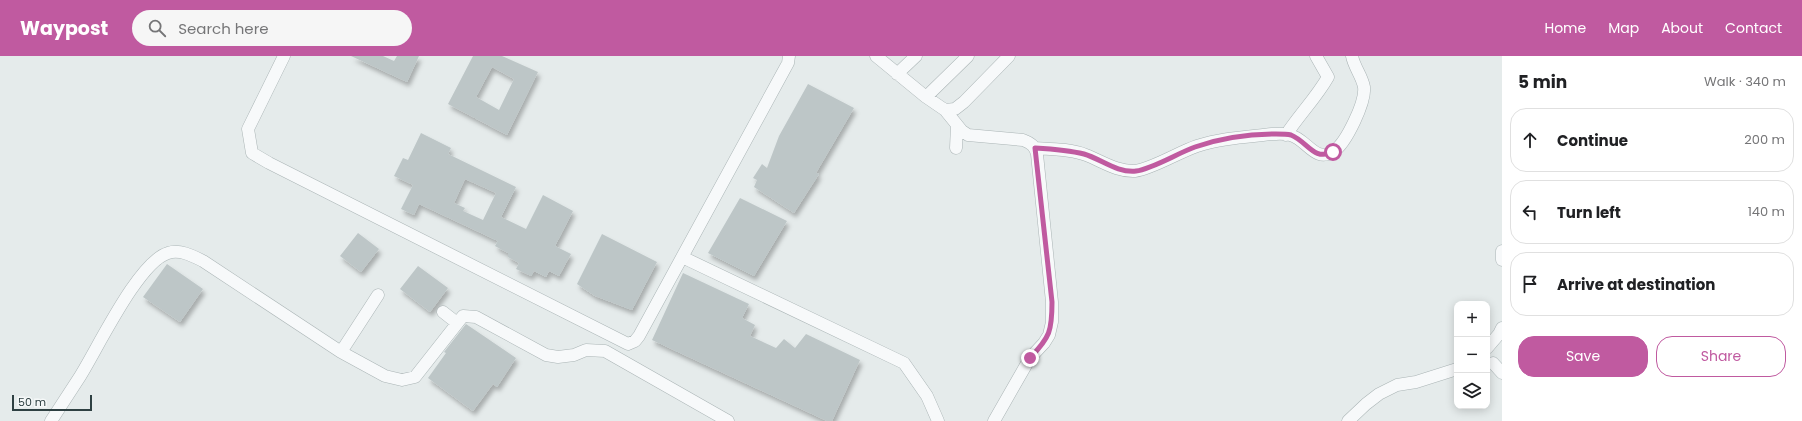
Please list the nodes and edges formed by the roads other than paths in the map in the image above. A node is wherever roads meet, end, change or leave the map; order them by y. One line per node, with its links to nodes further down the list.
1 (284, 56): 17 (street)
2 (789, 56): 17 (street)
3 (876, 56): 9 (street)
4 (916, 56): 9 (street)
5 (968, 56): 10 (street)
6 (1009, 56): 11 (street)
7 (1316, 56): 13 (street)
8 (1352, 56): 13 (street)
9 (897, 74): 10 (street)
10 (926, 97): 11 (street)
11 (945, 110): 12 (street)
12 (957, 125): 14 (street); 15 (street)
13 (1286, 135): 15 (street)
14 (956, 148)
15 (1035, 148): 31 (street)
16 (1502, 251): 18 (street)
17 (682, 257): 30 (street)
18 (1502, 260)
19 (378, 295): 24 (street)
20 (443, 312): 21 (street)
21 (457, 323): 24 (street); 29 (street)
22 (1502, 328): 23 (street)
23 (1490, 344)
24 (341, 352): 28 (street)
25 (1493, 363): 27 (street)
26 (1454, 370): 32 (street)
27 (1502, 373)
28 (51, 421)
29 (728, 421)
30 (938, 421)
31 (994, 421)
32 (1348, 421)

